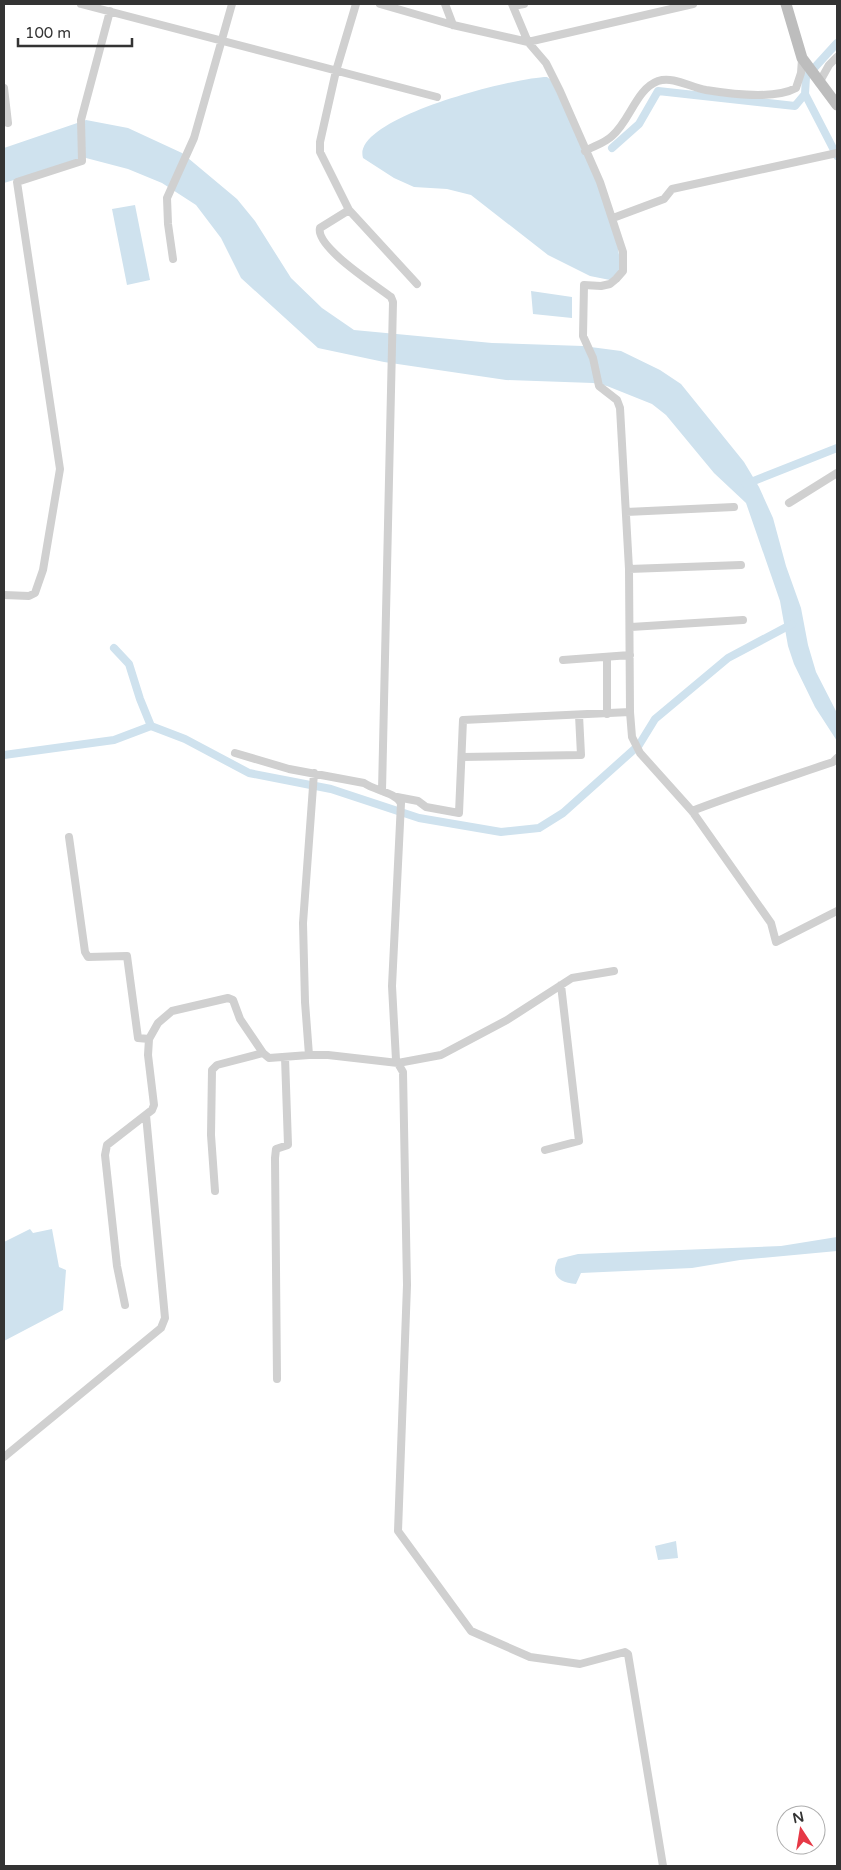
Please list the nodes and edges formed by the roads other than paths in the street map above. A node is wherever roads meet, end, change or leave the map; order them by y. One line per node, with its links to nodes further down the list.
1 (82, 4): 10 (street)
2 (232, 4): 12 (street)
3 (356, 4): 16 (street)
4 (445, 4): 11 (street)
5 (524, 4): 9 (street)
6 (693, 4): 13 (street)
7 (786, 4): 15 (street)
8 (385, 5): 11 (street)
9 (512, 5): 13 (street)
10 (110, 11): 12 (street); 34 (street)
11 (453, 25): 13 (street)
12 (223, 41): 16 (street); 26 (street)
13 (528, 42): 22 (street)
14 (837, 57): 17 (street)
15 (804, 61): 17 (street); 22 (street)
16 (336, 71): 19 (street); 24 (street)
17 (818, 81): 20 (street)
18 (4, 88): 21 (street)
19 (437, 97)
20 (837, 105)
21 (8, 123)
22 (585, 151): 25 (street)
23 (833, 154): 25 (street)
24 (349, 210): 27 (street); 47 (street)
25 (613, 218): 31 (street)
26 (173, 259)
27 (417, 284)
28 (837, 473): 29 (street)
29 (789, 502)
30 (734, 508): 31 (street)
31 (626, 512): 33 (street)
32 (741, 565): 33 (street)
33 (629, 569): 36 (street)
34 (4, 595)
35 (744, 620): 36 (street)
36 (631, 627): 37 (street)
37 (630, 655): 38 (street); 40 (street)
38 (607, 658): 39 (street); 41 (street)
39 (563, 660)
40 (630, 712): 41 (street); 49 (street)
41 (607, 714): 42 (street)
42 (579, 715): 44 (street); 44 (street)
43 (235, 753): 46 (street)
44 (462, 757): 48 (street)
45 (837, 758): 49 (street)
46 (314, 773): 47 (street); 56 (street)
47 (382, 792): 48 (street)
48 (399, 800): 58 (street)
49 (692, 810): 51 (street)
50 (69, 837): 54 (street)
51 (837, 911)
52 (614, 971): 53 (street)
53 (562, 985): 58 (street); 60 (street)
54 (149, 1039): 55 (street); 59 (street)
55 (263, 1054): 57 (street); 61 (street)
56 (309, 1055): 57 (street); 58 (street)
57 (285, 1057): 63 (street)
58 (398, 1063): 65 (street)
59 (146, 1115): 62 (street); 64 (street)
60 (545, 1150)
61 (215, 1190)
62 (125, 1305)
63 (277, 1378)
64 (4, 1457)
65 (663, 1866)

